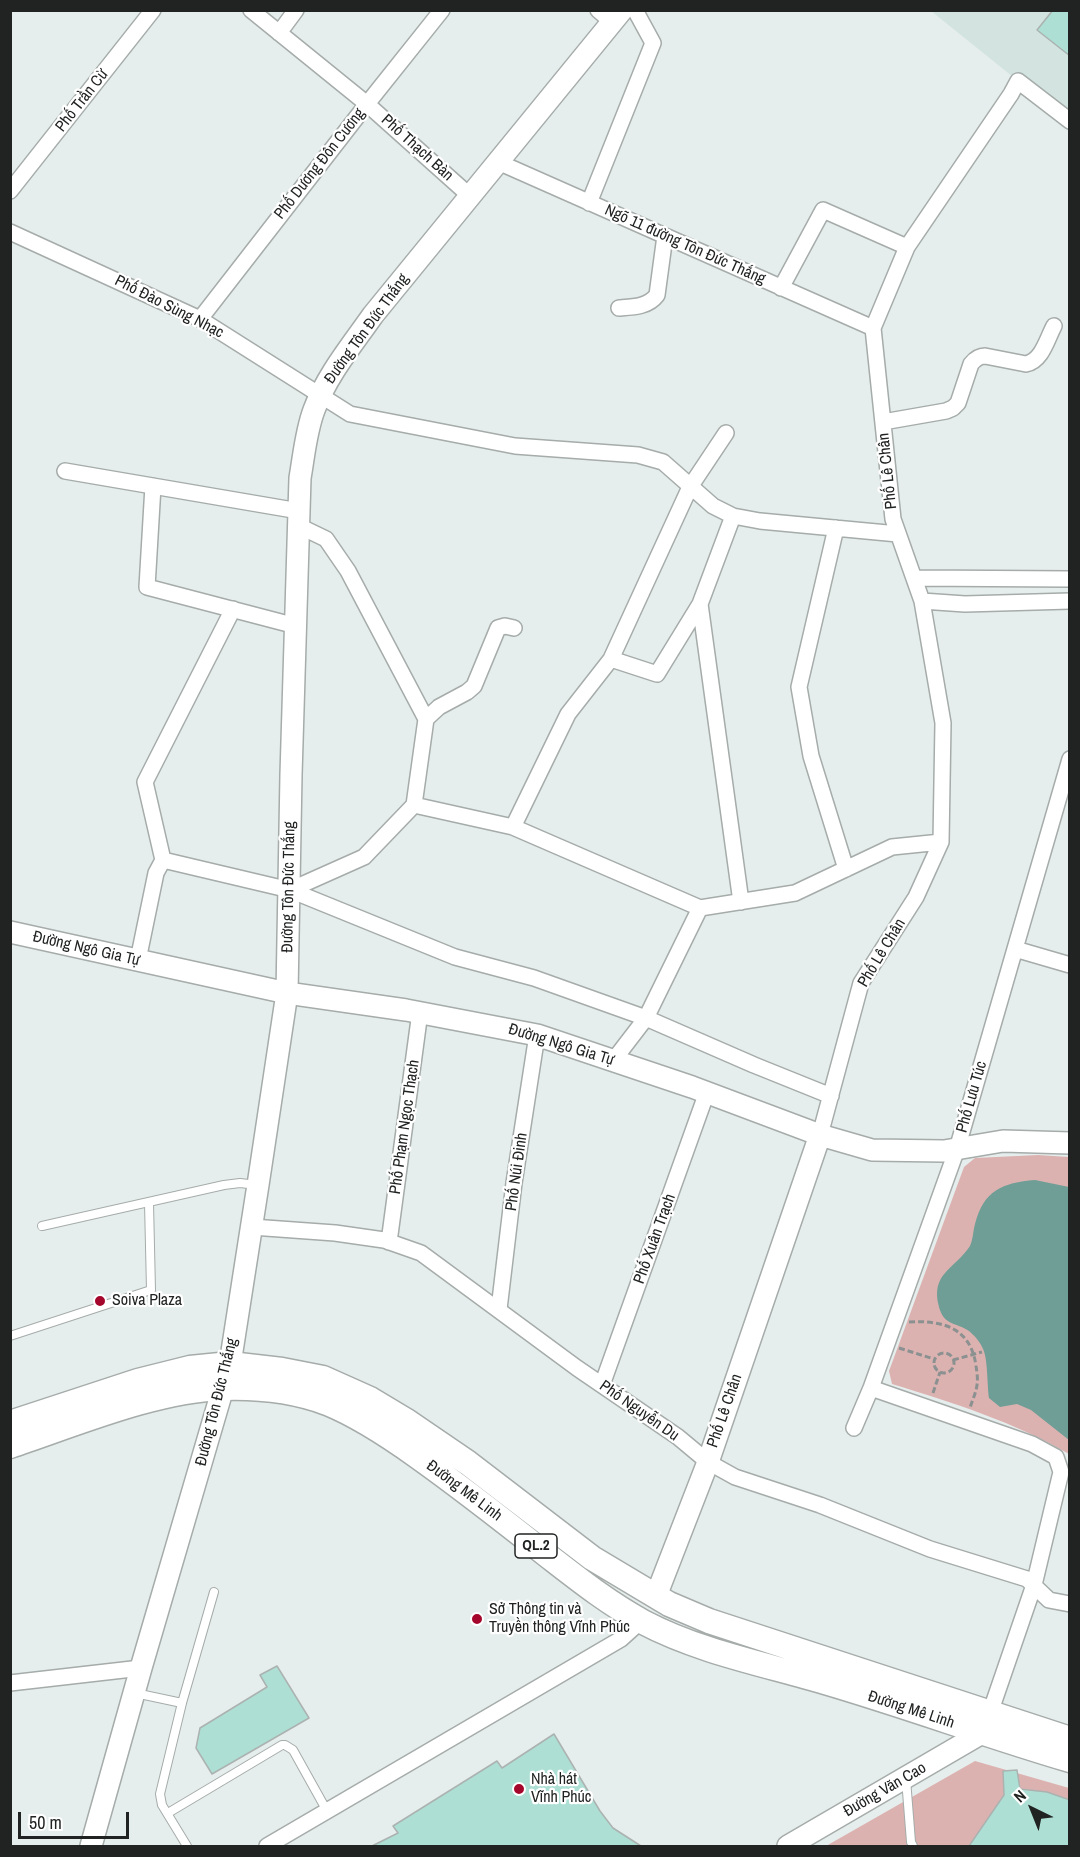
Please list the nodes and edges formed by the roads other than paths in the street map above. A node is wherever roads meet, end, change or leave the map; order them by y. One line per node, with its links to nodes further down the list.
1 (153, 10): 11 (street, Phố Trần Cừ)
2 (251, 10): 7 (street, Phố Thạch Bàn)
3 (296, 10): 7 (street)
4 (442, 10): 8 (street, Phố Dương Đôn Cương)
5 (635, 10): 13 (street)
6 (610, 14): 10 (main road, Đường Tôn Đức Thắng)
7 (279, 33): 8 (street, Phố Thạch Bàn)
8 (367, 104): 12 (street, Phố Thạch Bàn); 19 (street, Phố Dương Đôn Cương)
9 (1070, 121): 16 (street)
10 (498, 162): 12 (main road, Đường Tôn Đức Thắng); 13 (street, Ngõ 11 đường Tôn Đức Thắng)
11 (10, 191)
12 (470, 196): 22 (main road, Đường Tôn Đức Thắng)
13 (589, 203): 15 (street, Ngõ 11 đường Tôn Đức Thắng)
14 (10, 232): 19 (street, Phố Đào Sùng Nhạc)
15 (665, 236): 17 (street, Ngõ 11 đường Tôn Đức Thắng); 18 (street)
16 (908, 247): 17 (street); 21 (street)
17 (781, 288): 21 (street, Ngõ 11 đường Tôn Đức Thắng)
18 (619, 308)
19 (200, 319): 22 (street, Phố Đào Sùng Nhạc)
20 (1054, 326): 23 (street)
21 (873, 328): 23 (street, Phố Lê Chân)
22 (321, 395): 27 (street, Phố Đào Sùng Nhạc); 29 (main road, Đường Tôn Đức Thắng)
23 (883, 422): 31 (street, Phố Lê Chân)
24 (726, 433): 27 (street)
25 (65, 471): 26 (street)
26 (153, 486): 29 (street); 37 (street)
27 (690, 487): 28 (street, Phố Đào Sùng Nhạc); 40 (street)
28 (733, 516): 30 (street, Phố Đào Sùng Nhạc); 36 (street)
29 (299, 519): 38 (main road, Đường Tôn Đức Thắng); 41 (street)
30 (836, 528): 31 (street, Phố Đào Sùng Nhạc); 47 (street)
31 (898, 534): 32 (street, Phố Lê Chân)
32 (914, 578): 33 (street); 34 (street, Phố Lê Chân)
33 (1070, 579)
34 (922, 601): 35 (street); 45 (street, Phố Lê Chân)
35 (1070, 601)
36 (700, 604): 40 (street); 49 (street)
37 (233, 609): 38 (street); 46 (street)
38 (296, 626): 48 (main road, Đường Tôn Đức Thắng)
39 (514, 628): 41 (street)
40 (611, 659): 44 (street)
41 (426, 719): 43 (street)
42 (1070, 759): 52 (street, Phố Lưu Túc)
43 (414, 805): 44 (street); 48 (street)
44 (513, 827): 50 (street)
45 (941, 843): 47 (street); 61 (street, Phố Lê Chân)
46 (163, 860): 48 (street); 53 (street)
47 (846, 868): 49 (street)
48 (290, 890): 55 (main road, Đường Tôn Đức Thắng); 57 (street)
49 (741, 902): 50 (street)
50 (700, 908): 57 (street)
51 (10, 932): 53 (main road, Đường Ngô Gia Tự)
52 (1015, 949): 54 (street); 64 (street, Phố Lưu Túc)
53 (138, 960): 55 (main road, Đường Ngô Gia Tự)
54 (1070, 965)
55 (287, 993): 56 (main road, Đường Ngô Gia Tự); 65 (main road, Đường Tôn Đức Thắng)
56 (420, 1012): 58 (main road, Đường Ngô Gia Tự); 69 (street, Phố Phạm Ngọc Thạch)
57 (646, 1018): 59 (street); 61 (street)
58 (537, 1035): 59 (main road, Đường Ngô Gia Tự); 70 (street, Phố Núi Đinh)
59 (613, 1060): 60 (main road, Đường Ngô Gia Tự)
60 (707, 1092): 62 (main road, Đường Ngô Gia Tự); 73 (street, Phố Xuân Trạch)
61 (831, 1096): 62 (street, Phố Lê Chân)
62 (820, 1135): 64 (main road, Đường Ngô Gia Tự); 79 (main road, Phố Lê Chân)
63 (1070, 1143): 64 (main road, Đường Ngô Gia Tự)
64 (957, 1149): 75 (street, Phố Lưu Túc)
65 (258, 1185): 66 (lane); 68 (main road, Đường Tôn Đức Thắng)
66 (149, 1203): 67 (lane); 71 (lane)
67 (42, 1226)
68 (252, 1227): 69 (street, Phố Nguyễn Du); 72 (main road, Đường Tôn Đức Thắng)
69 (389, 1242): 70 (street, Phố Nguyễn Du)
70 (498, 1309): 73 (street, Phố Nguyễn Du)
71 (10, 1336)
72 (230, 1364): 74 (main road, Đường Tôn Đức Thắng); 76 (main road, Đường Mê Linh / QL.2); 82 (main road, Đường Mê Linh / QL.2)
73 (602, 1385): 79 (street, Phố Nguyễn Du)
74 (224, 1388): 78 (main road, Đường Mê Linh / QL.2); 84 (main road, Đường Mê Linh / QL.2); 85 (main road, Đường Tôn Đức Thắng)
75 (871, 1388): 77 (street, Phố Lưu Túc); 80 (street)
76 (10, 1423)
77 (854, 1428)
78 (10, 1446)
79 (708, 1462): 80 (street, Phố Nguyễn Du); 82 (main road, Phố Lê Chân)
80 (1034, 1585): 83 (street, Phố Nguyễn Du); 89 (street)
81 (214, 1592): 88 (lane)
82 (656, 1596): 89 (main road, Đường Mê Linh / QL.2)
83 (1070, 1604)
84 (641, 1621): 89 (main road, Đường Mê Linh / QL.2); 93 (street)
85 (141, 1668): 86 (street); 87 (main road, Đường Tôn Đức Thắng)
86 (10, 1683)
87 (134, 1693): 88 (lane); 95 (main road, Đường Tôn Đức Thắng)
88 (182, 1704): 94 (lane)
89 (986, 1723): 90 (main road, Đường Mê Linh / QL.2); 91 (main road, Đường Mê Linh / QL.2); 92 (main road, Đường Văn Cao)
90 (1070, 1739)
91 (1070, 1761)
92 (906, 1778): 98 (main road, Đường Văn Cao); 99 (lane)
93 (327, 1811): 94 (lane); 97 (street)
94 (168, 1813): 96 (lane)
95 (91, 1846)
96 (187, 1846)
97 (267, 1846)
98 (788, 1846)
99 (913, 1846)

